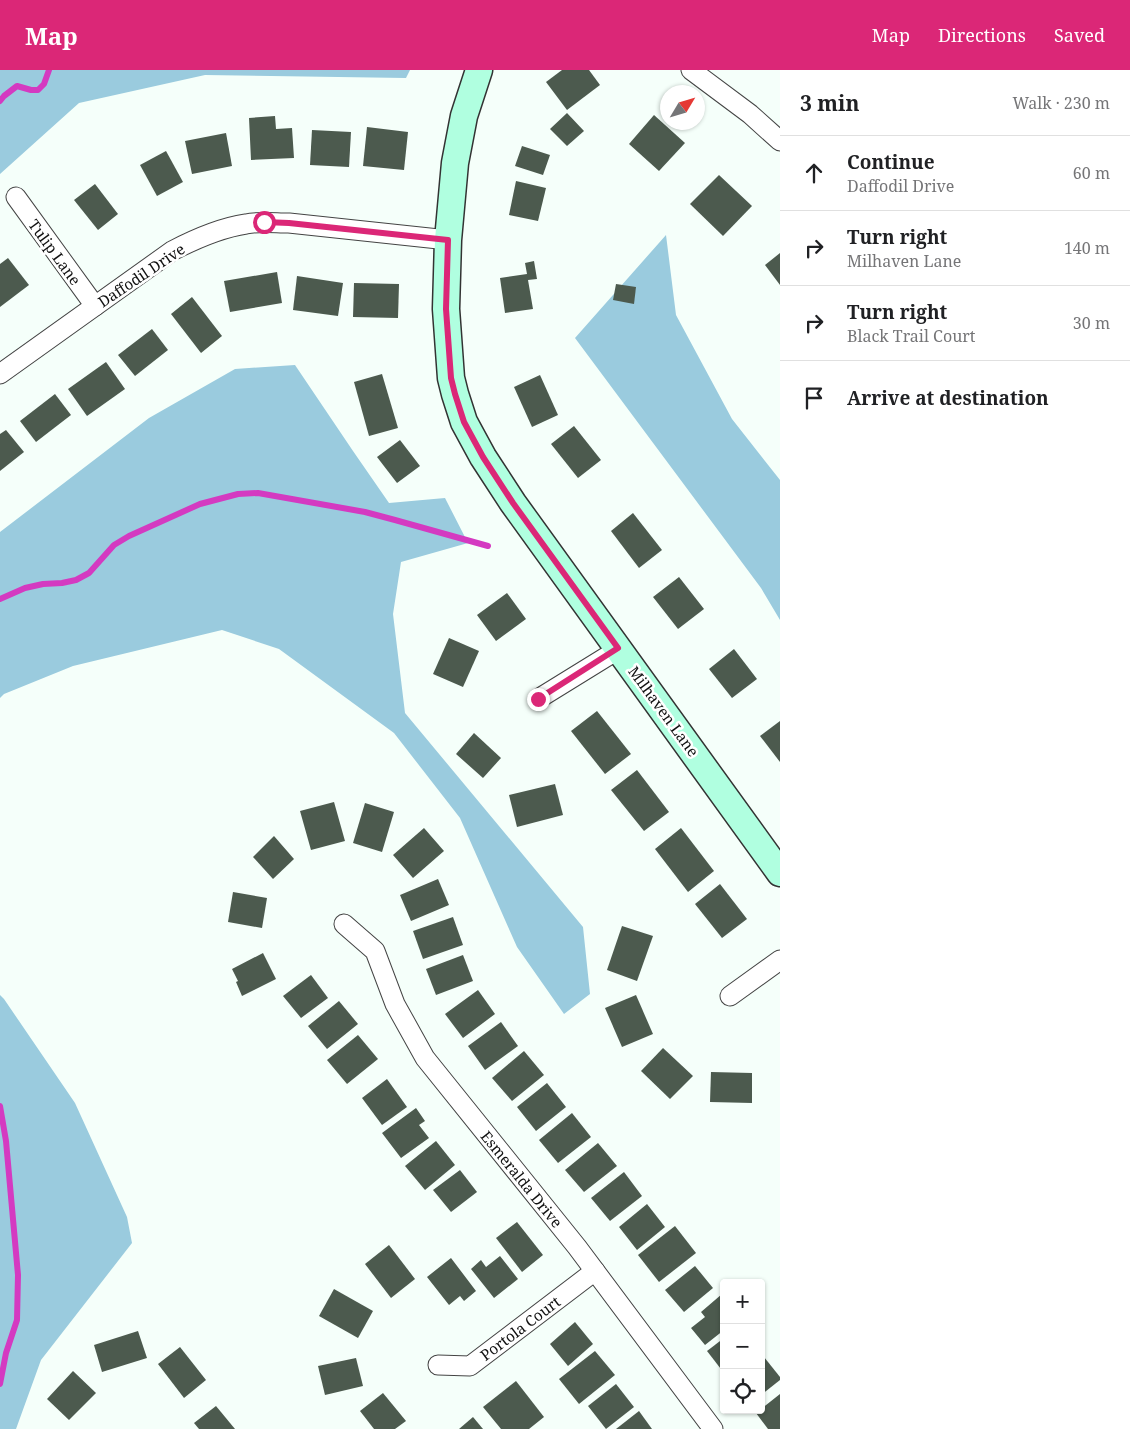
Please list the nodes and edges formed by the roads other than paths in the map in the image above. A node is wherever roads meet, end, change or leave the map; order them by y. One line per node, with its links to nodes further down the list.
1 (479, 70): 5 (street, Milhaven Lane)
2 (691, 70): 3 (street)
3 (780, 141)
4 (16, 197): 6 (street, Tulip Lane)
5 (448, 240): 6 (street, Daffodil Drive); 8 (street, Milhaven Lane)
6 (94, 306): 7 (street, Daffodil Drive)
7 (0, 374)
8 (618, 648): 9 (street); 10 (street, Milhaven Lane)
9 (538, 699)
10 (780, 873)
11 (344, 924): 14 (street, Esmeralda Drive)
12 (780, 960): 13 (street)
13 (730, 996)
14 (595, 1271): 15 (street, Portola Court); 16 (street, Esmeralda Drive)
15 (438, 1365)
16 (714, 1429)

